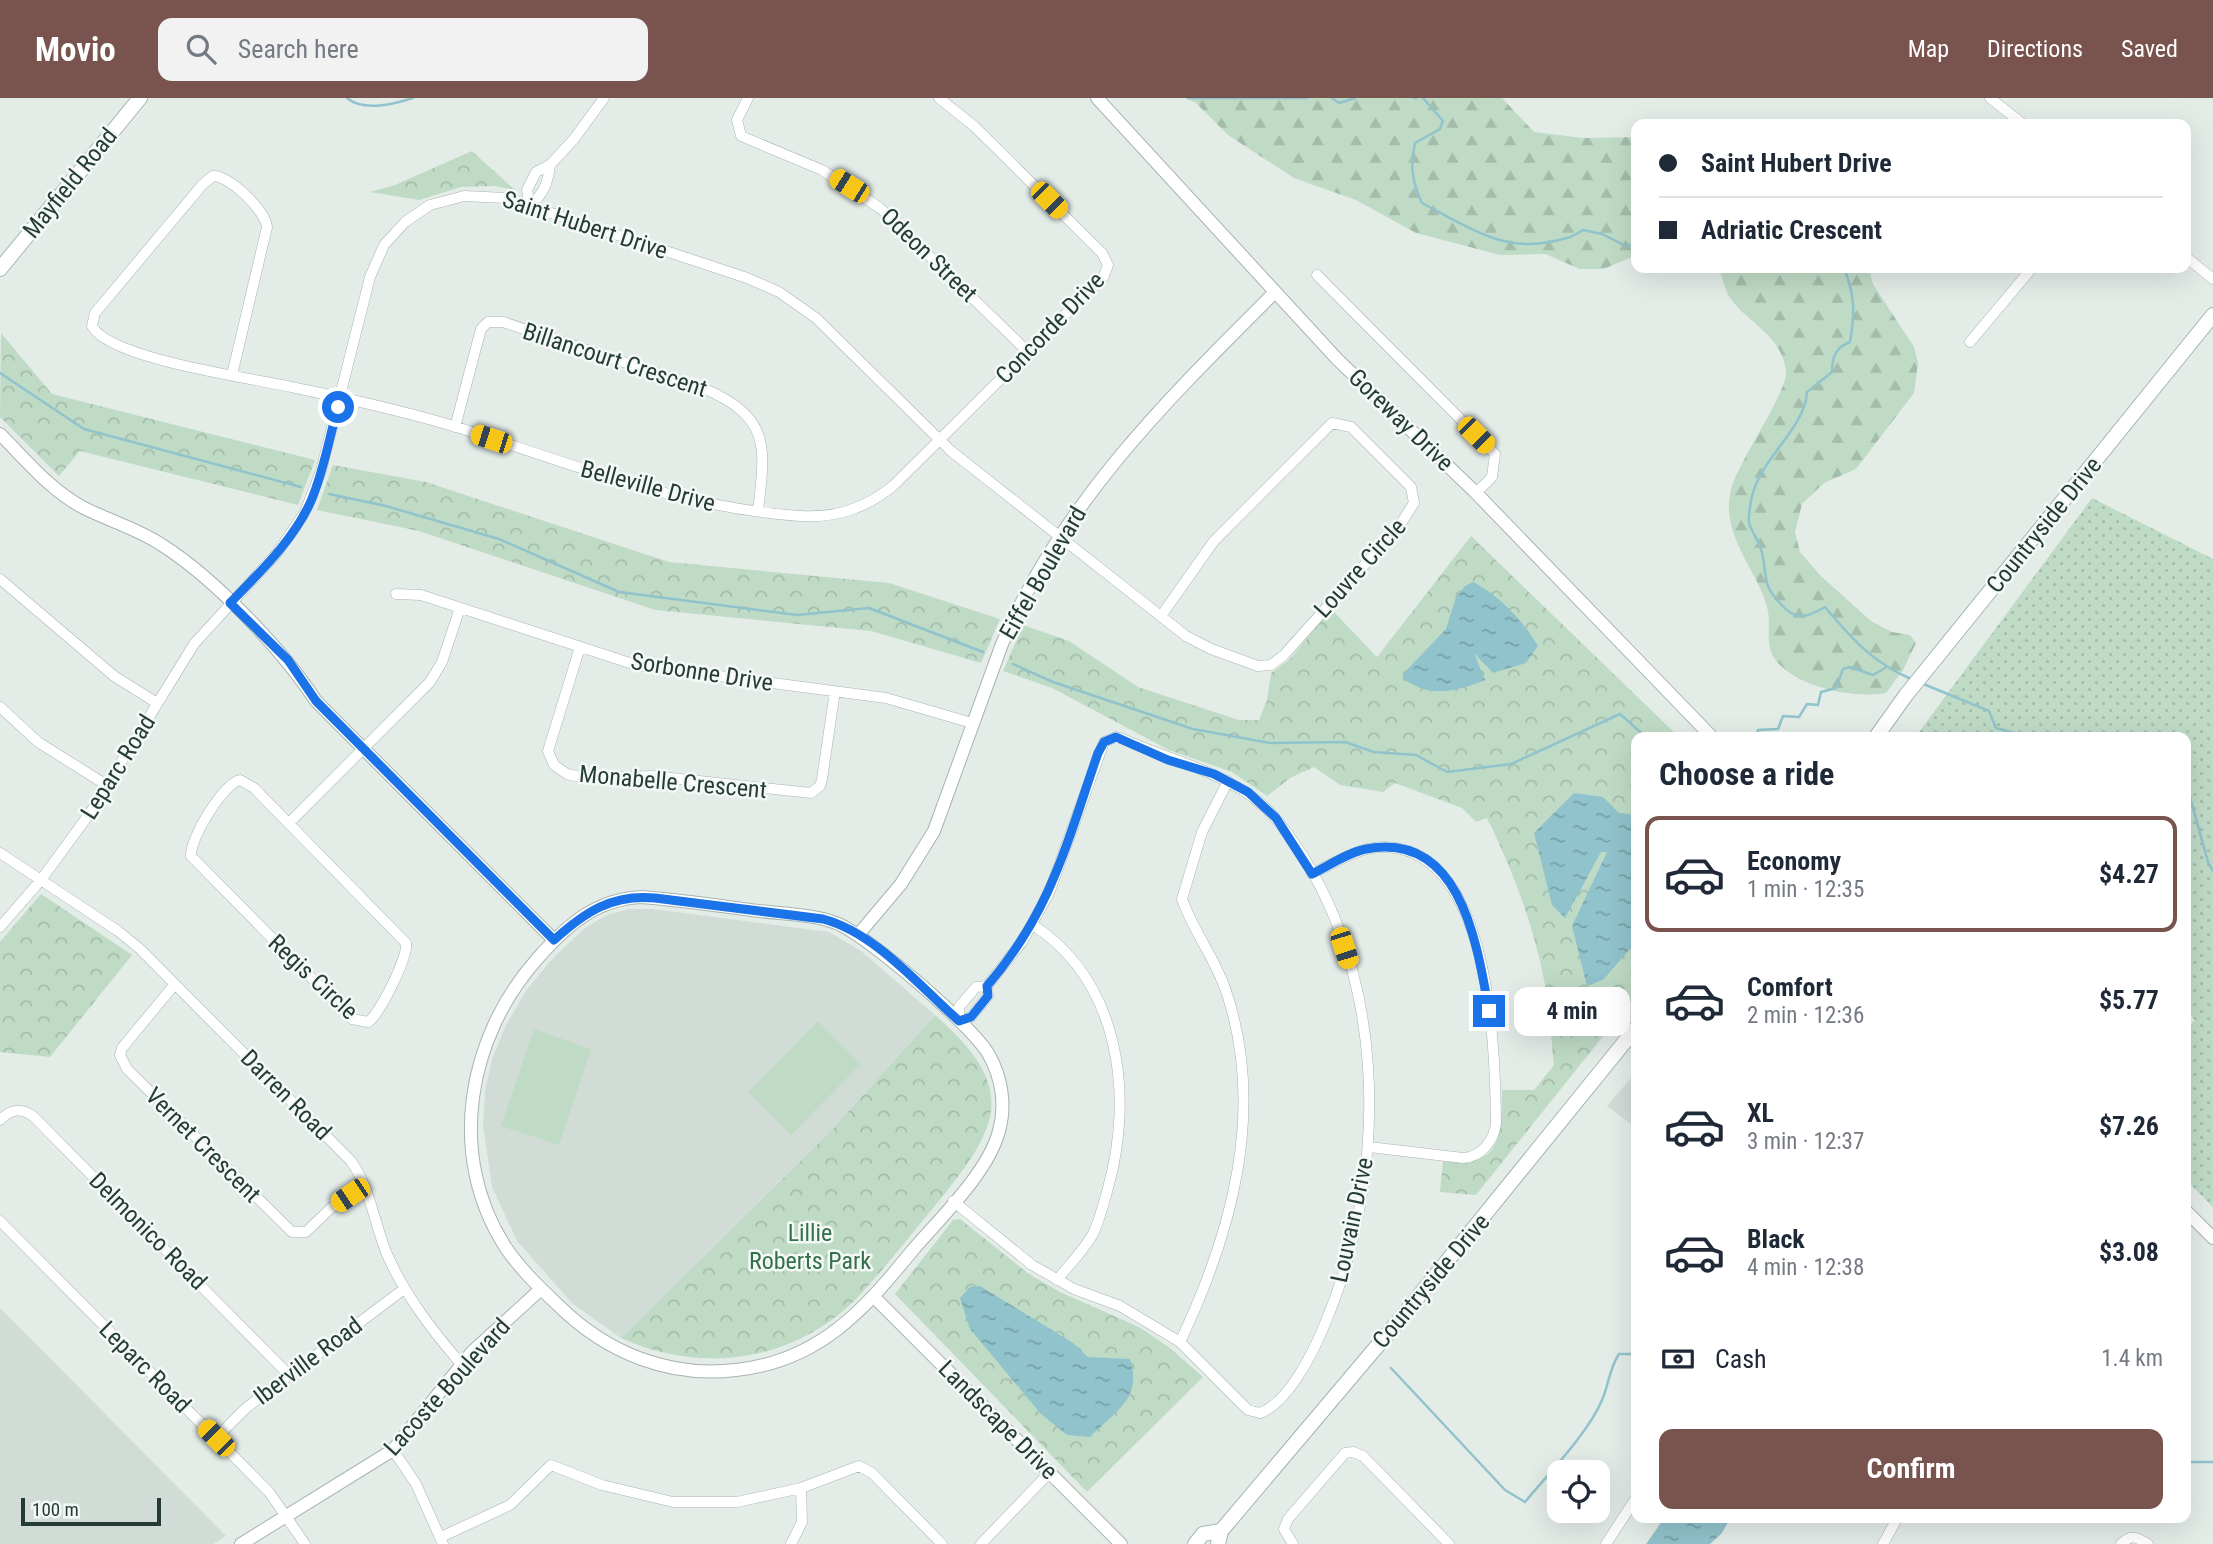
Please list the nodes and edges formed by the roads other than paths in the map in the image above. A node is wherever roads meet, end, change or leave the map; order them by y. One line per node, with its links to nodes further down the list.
1 (140, 98): 11 (main road, Mayfield Road)
2 (604, 98): 8 (street)
3 (748, 98): 18 (street, Odeon Street)
4 (939, 98): 18 (street, Concorde Drive)
5 (1097, 98): 15 (street, Goreway Drive)
6 (1990, 98): 7 (street)
7 (2017, 119)
8 (550, 165): 9 (street); 9 (street)
9 (530, 206): 20 (street, Saint Hubert Drive); 23 (street, Saint Hubert Drive)
10 (2191, 261): 14 (street)
11 (0, 269)
12 (2028, 273): 17 (street)
13 (1317, 275): 24 (street)
14 (2213, 279)
15 (1275, 292): 24 (street, Goreway Drive); 26 (street, Eiffel Boulevard)
16 (2213, 315): 38 (main road, Countryside Drive)
17 (1970, 342)
18 (1029, 353): 23 (street, Concorde Drive)
19 (232, 375): 19 (street, Belleville Drive); 20 (street, Belleville Drive)
20 (340, 398): 21 (street, Belleville Drive); 29 (street, Saint Hubert Drive)
21 (455, 427): 25 (street, Belleville Drive); 25 (street, Billancourt Crescent)
22 (0, 434): 29 (street)
23 (939, 440): 25 (street, Belleville Drive); 26 (street, Saint Hubert Drive)
24 (1476, 494): 37 (street, Goreway Drive)
25 (758, 511)
26 (1060, 536): 31 (street, Louvre Circle); 36 (street, Eiffel Boulevard)
27 (0, 579): 34 (street)
28 (396, 594): 30 (street, Sorbonne Drive)
29 (230, 603): 34 (street, Leparc Road); 39 (street)
30 (460, 608): 32 (street, Sorbonne Drive); 39 (street)
31 (1161, 616): 31 (street, Louvre Circle)
32 (580, 647): 33 (street, Sorbonne Drive); 33 (street, Monabelle Crescent)
33 (835, 691): 36 (street, Sorbonne Drive)
34 (157, 703): 41 (street, Leparc Road)
35 (0, 707): 41 (street)
36 (972, 723): 48 (street, Eiffel Boulevard)
37 (1707, 732)
38 (1880, 732)
39 (363, 749): 42 (street); 49 (street)
40 (1228, 781): 44 (street, Louvain Drive); 46 (street, Louvain Drive); 65 (street)
41 (108, 786): 45 (street, Leparc Road)
42 (289, 823): 42 (street, Regis Circle)
43 (0, 853): 45 (street, Darren Road)
44 (1312, 874): 55 (street, Louvain Drive); 55 (street)
45 (41, 880): 47 (street, Leparc Road); 50 (street, Darren Road)
46 (1033, 925): 51 (street, Louvain Drive); 61 (street)
47 (0, 927)
48 (859, 935): 49 (street); 52 (street)
49 (554, 940): 63 (street)
50 (174, 984): 56 (street, Darren Road); 56 (street, Vernet Crescent)
51 (987, 986): 52 (street, Louvain Drive); 52 (street, Louvain Drive)
52 (959, 1021): 57 (street)
53 (1631, 1034): 75 (main road, Countryside Drive)
54 (0, 1120): 67 (street, Delmonico Road)
55 (1369, 1147): 65 (street, Louvain Drive)
56 (365, 1188): 62 (street, Darren Road)
57 (954, 1201): 61 (street, Louvain Drive); 64 (street)
58 (2191, 1216): 60 (street)
59 (0, 1221): 68 (street, Leparc Road)
60 (2213, 1238)
61 (1057, 1280): 65 (street, Louvain Drive)
62 (404, 1289): 66 (street, Darren Road); 67 (street, Iberville Road)
63 (541, 1289): 64 (street); 66 (street, Lacoste Boulevard)
64 (874, 1297): 70 (street, Landscape Drive)
65 (1180, 1342)
66 (461, 1364): 69 (street, Lacoste Boulevard)
67 (289, 1375): 68 (street, Iberville Road)
68 (216, 1438): 73 (street, Leparc Road)
69 (393, 1450): 73 (street, Lacoste Boulevard); 76 (street)
70 (1050, 1472): 81 (street); 82 (street, Landscape Drive)
71 (801, 1488): 76 (street); 79 (street); 80 (street)
72 (1631, 1506): 86 (street)
73 (287, 1516): 77 (street, Lacoste Boulevard); 78 (street, Leparc Road)
74 (1895, 1523): 87 (street)
75 (1219, 1538): 83 (main road, Countryside Drive)
76 (442, 1541)
77 (240, 1544)
78 (305, 1544)
79 (791, 1544)
80 (942, 1544)
81 (981, 1544)
82 (1121, 1544)
83 (1195, 1544)
84 (1293, 1544): 85 (street)
85 (1449, 1544)
86 (1606, 1544)
87 (1883, 1544)
88 (2121, 1544): 89 (street)
89 (2148, 1544)

